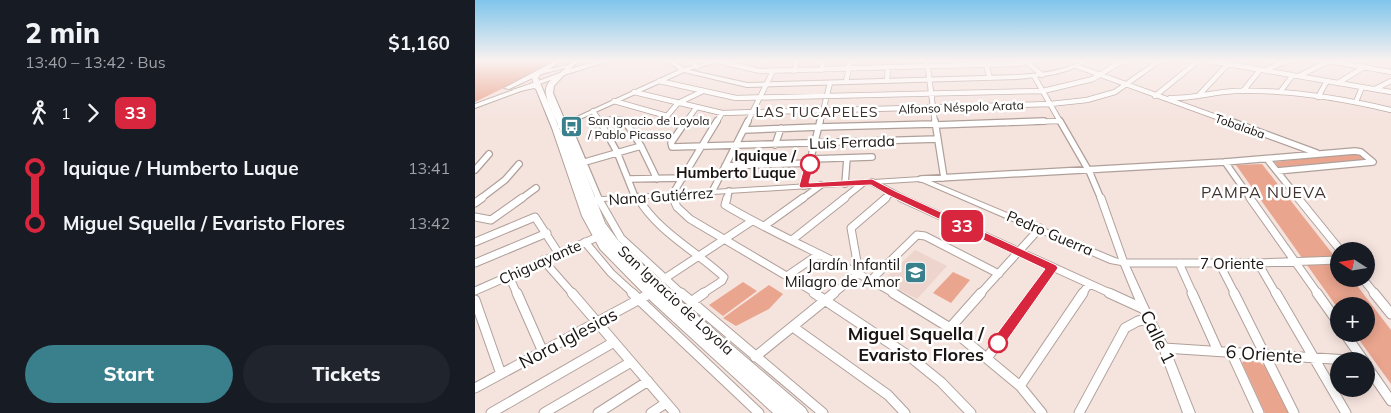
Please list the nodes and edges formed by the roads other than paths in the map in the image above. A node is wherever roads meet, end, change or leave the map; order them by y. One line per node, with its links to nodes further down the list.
1 (524, 80): 50 (main road)
2 (536, 80): 28 (main road)
3 (548, 80): 28 (main road)
4 (556, 80): 62 (main road, San Ignacio de Loyola)
5 (659, 80): 38 (street)
6 (660, 80): 34 (street)
7 (727, 80): 27 (street)
8 (768, 80): 27 (street)
9 (918, 80): 21 (street)
10 (929, 80): 41 (street)
11 (1037, 80): 35 (street)
12 (1085, 80): 35 (street)
13 (1113, 80): 29 (street, Tobalaba)
14 (1132, 80): 29 (street, Alfonso Néspolo Arata)
15 (1176, 80): 44 (street)
16 (1213, 80): 30 (street)
17 (1253, 80): 37 (street)
18 (1289, 80): 39 (street)
19 (1323, 80): 22 (street)
20 (1342, 80): 26 (street)
21 (887, 81): 24 (street)
22 (1327, 81): 26 (street); 45 (street)
23 (1391, 81): 32 (street)
24 (846, 82): 25 (street)
25 (830, 83): 27 (street); 42 (street)
26 (1338, 83): 31 (street)
27 (766, 84): 46 (street)
28 (538, 85): 33 (main road); 62 (main road, San Ignacio de Loyola)
29 (1126, 85): 44 (street, Tobalaba); 51 (street, Alfonso Néspolo Arata)
30 (1208, 85): 36 (street); 43 (street)
31 (1362, 87): 32 (street); 48 (street)
32 (1375, 89): 40 (street)
33 (516, 90): 50 (main road)
34 (703, 91): 46 (street); 49 (street)
35 (1043, 91): 41 (street); 51 (street)
36 (1230, 91): 37 (street, Tobalaba); 43 (street, Tobalaba)
37 (1243, 91): 39 (street, Tobalaba)
38 (634, 92): 47 (street); 49 (street, Alfonso Néspolo Arata)
39 (1281, 92): 45 (street, Tobalaba)
40 (1391, 92)
41 (931, 93): 42 (street); 53 (street)
42 (827, 96): 46 (street); 54 (street)
43 (1197, 96): 44 (street, Tobalaba)
44 (1157, 97): 74 (street, Tobalaba)
45 (1318, 97): 48 (street, Tobalaba)
46 (759, 98): 57 (street)
47 (614, 101): 49 (street); 56 (street)
48 (1356, 102): 55 (street, Tobalaba)
49 (678, 103): 52 (street, Alfonso Néspolo Arata)
50 (475, 104)
51 (1050, 104): 53 (street, Alfonso Néspolo Arata); 60 (street)
52 (696, 108): 58 (street, Alfonso Néspolo Arata); 71 (street, Luis Ferrada)
53 (933, 108): 54 (street, Alfonso Néspolo Arata); 61 (street)
54 (823, 110): 57 (street, Alfonso Néspolo Arata); 63 (street)
55 (1391, 110)
56 (593, 111): 59 (street); 62 (street)
57 (752, 112): 58 (street, Alfonso Néspolo Arata); 65 (street)
58 (721, 113): 71 (street)
59 (600, 120): 69 (street); 72 (street)
60 (1059, 121): 61 (street); 84 (street)
61 (934, 124): 63 (street); 66 (street)
62 (562, 125): 79 (street, San Ignacio de Loyola); 102 (main road, San Ignacio de Loyola)
63 (819, 127): 64 (street); 67 (street)
64 (781, 128): 65 (street); 68 (street)
65 (744, 130): 70 (street)
66 (938, 139): 67 (street, Luis Ferrada); 87 (street)
67 (815, 144): 68 (street, Luis Ferrada); 78 (street)
68 (775, 145): 70 (street, Luis Ferrada)
69 (641, 146): 72 (street); 89 (street)
70 (735, 146): 71 (street, Luis Ferrada); 82 (street)
71 (702, 147): 86 (street)
72 (617, 153): 79 (street); 88 (street)
73 (489, 154): 83 (street)
74 (1321, 154): 77 (street); 85 (street)
75 (872, 157): 76 (street)
76 (847, 158): 78 (street); 93 (street)
77 (1267, 159): 80 (street); 85 (street)
78 (810, 161): 82 (street); 95 (street)
79 (585, 162): 102 (street, San Ignacio de Loyola)
80 (1225, 162): 84 (street); 121 (street)
81 (519, 164): 103 (street)
82 (725, 166): 98 (street)
83 (475, 170)
84 (1089, 170): 87 (street); 123 (street)
85 (1277, 171): 114 (street)
86 (683, 178): 89 (street); 100 (street)
87 (944, 178): 90 (street)
88 (629, 179): 89 (street); 101 (street)
89 (657, 179)
90 (921, 179): 91 (street, Nana Gutiérrez); 107 (street, Pedro Guerra)
91 (872, 182): 92 (street, Nana Gutiérrez); 99 (street)
92 (863, 183): 93 (street, Nana Gutiérrez); 111 (street)
93 (845, 184): 94 (street, Nana Gutiérrez)
94 (821, 185): 95 (street, Nana Gutiérrez); 106 (street)
95 (804, 186): 97 (street, Nana Gutiérrez)
96 (536, 188): 104 (street)
97 (729, 191): 98 (street, Nana Gutiérrez); 105 (street)
98 (712, 192): 100 (street, Nana Gutiérrez)
99 (891, 193): 115 (street); 128 (street)
100 (672, 195): 101 (street, Nana Gutiérrez); 110 (street)
101 (636, 197): 102 (street, Nana Gutiérrez); 118 (street)
102 (590, 200): 109 (main road, San Ignacio de Loyola); 134 (street, San Ignacio de Loyola)
103 (475, 203)
104 (475, 217)
105 (752, 221): 106 (street); 110 (street, Nora Iglesias)
106 (764, 226): 111 (street)
107 (1040, 228): 115 (street); 123 (street, Pedro Guerra)
108 (547, 233): 112 (street); 116 (street); 122 (street)
109 (602, 235): 113 (street, Chiguayante); 134 (main road, San Ignacio de Loyola)
110 (723, 240): 118 (street, Nora Iglesias); 131 (street)
111 (792, 240): 117 (street)
112 (475, 242)
113 (585, 242): 116 (street, Chiguayante); 138 (street, San Ignacio de Loyola)
114 (1334, 242)
115 (1018, 253): 127 (street); 129 (street)
116 (559, 254): 119 (street, Chiguayante)
117 (819, 254): 128 (street); 131 (street)
118 (698, 256): 134 (street, Nora Iglesias); 140 (street)
119 (543, 260): 130 (street, Chiguayante); 145 (street)
120 (1330, 260): 121 (street, 7 Oriente)
121 (1296, 262): 126 (street, 7 Oriente); 142 (street)
122 (475, 263)
123 (1125, 263): 124 (street, 7 Oriente); 141 (street, Calle 1)
124 (1179, 263): 125 (street, 7 Oriente); 150 (street)
125 (1219, 263): 126 (street, 7 Oriente); 153 (street)
126 (1258, 263): 156 (street)
127 (1053, 268): 133 (street); 155 (street)
128 (859, 273): 132 (street); 139 (street)
129 (999, 274): 132 (street); 147 (street)
130 (509, 276): 136 (street, Chiguayante); 151 (street)
131 (787, 276): 139 (street)
132 (871, 280): 147 (street)
133 (1089, 284): 141 (street); 162 (street)
134 (659, 287): 138 (street, Nora Iglesias); 140 (street, San Ignacio de Loyola); 172 (main road, San Ignacio de Loyola); 173 (main road, San Ignacio de Loyola)
135 (1370, 288): 143 (street)
136 (475, 291)
137 (475, 300): 159 (street)
138 (640, 300): 145 (street, Nora Iglesias); 171 (street, San Ignacio de Loyola)
139 (826, 300): 146 (street); 176 (street)
140 (691, 302): 154 (street, San Ignacio de Loyola)
141 (1144, 309): 144 (street, Calle 1)
142 (1330, 311)
143 (1391, 314)
144 (1149, 319): 149 (street, Calle 1); 178 (street)
145 (597, 323): 148 (street); 151 (street, Nora Iglesias)
146 (793, 326): 154 (street); 175 (street)
147 (950, 328): 155 (street)
148 (614, 342): 158 (street); 166 (street)
149 (1164, 348): 150 (street, 6 Oriente); 179 (street, Calle 1)
150 (1218, 351): 152 (street, 6 Oriente)
151 (543, 352): 159 (street, Nora Iglesias)
152 (1231, 352): 153 (street, 6 Oriente); 180 (street)
153 (1264, 354): 156 (street, 6 Oriente); 181 (street)
154 (755, 357): 174 (street, San Ignacio de Loyola)
155 (987, 358): 162 (street)
156 (1314, 358): 157 (street, 6 Oriente); 182 (street)
157 (1330, 359)
158 (631, 362): 161 (street); 167 (street)
159 (501, 374): 163 (street, Nora Iglesias)
160 (1375, 378): 164 (street)
161 (648, 381): 165 (street); 168 (street)
162 (1020, 386): 177 (street)
163 (475, 388)
164 (1391, 401)
165 (666, 403): 169 (street); 170 (street)
166 (491, 413)
167 (545, 413)
168 (598, 413)
169 (651, 413)
170 (675, 413)
171 (759, 413)
172 (784, 413)
173 (800, 413)
174 (823, 413)
175 (905, 413)
176 (971, 413)
177 (1042, 413)
178 (1079, 413)
179 (1189, 413)
180 (1259, 413)
181 (1294, 413)
182 (1346, 413)

